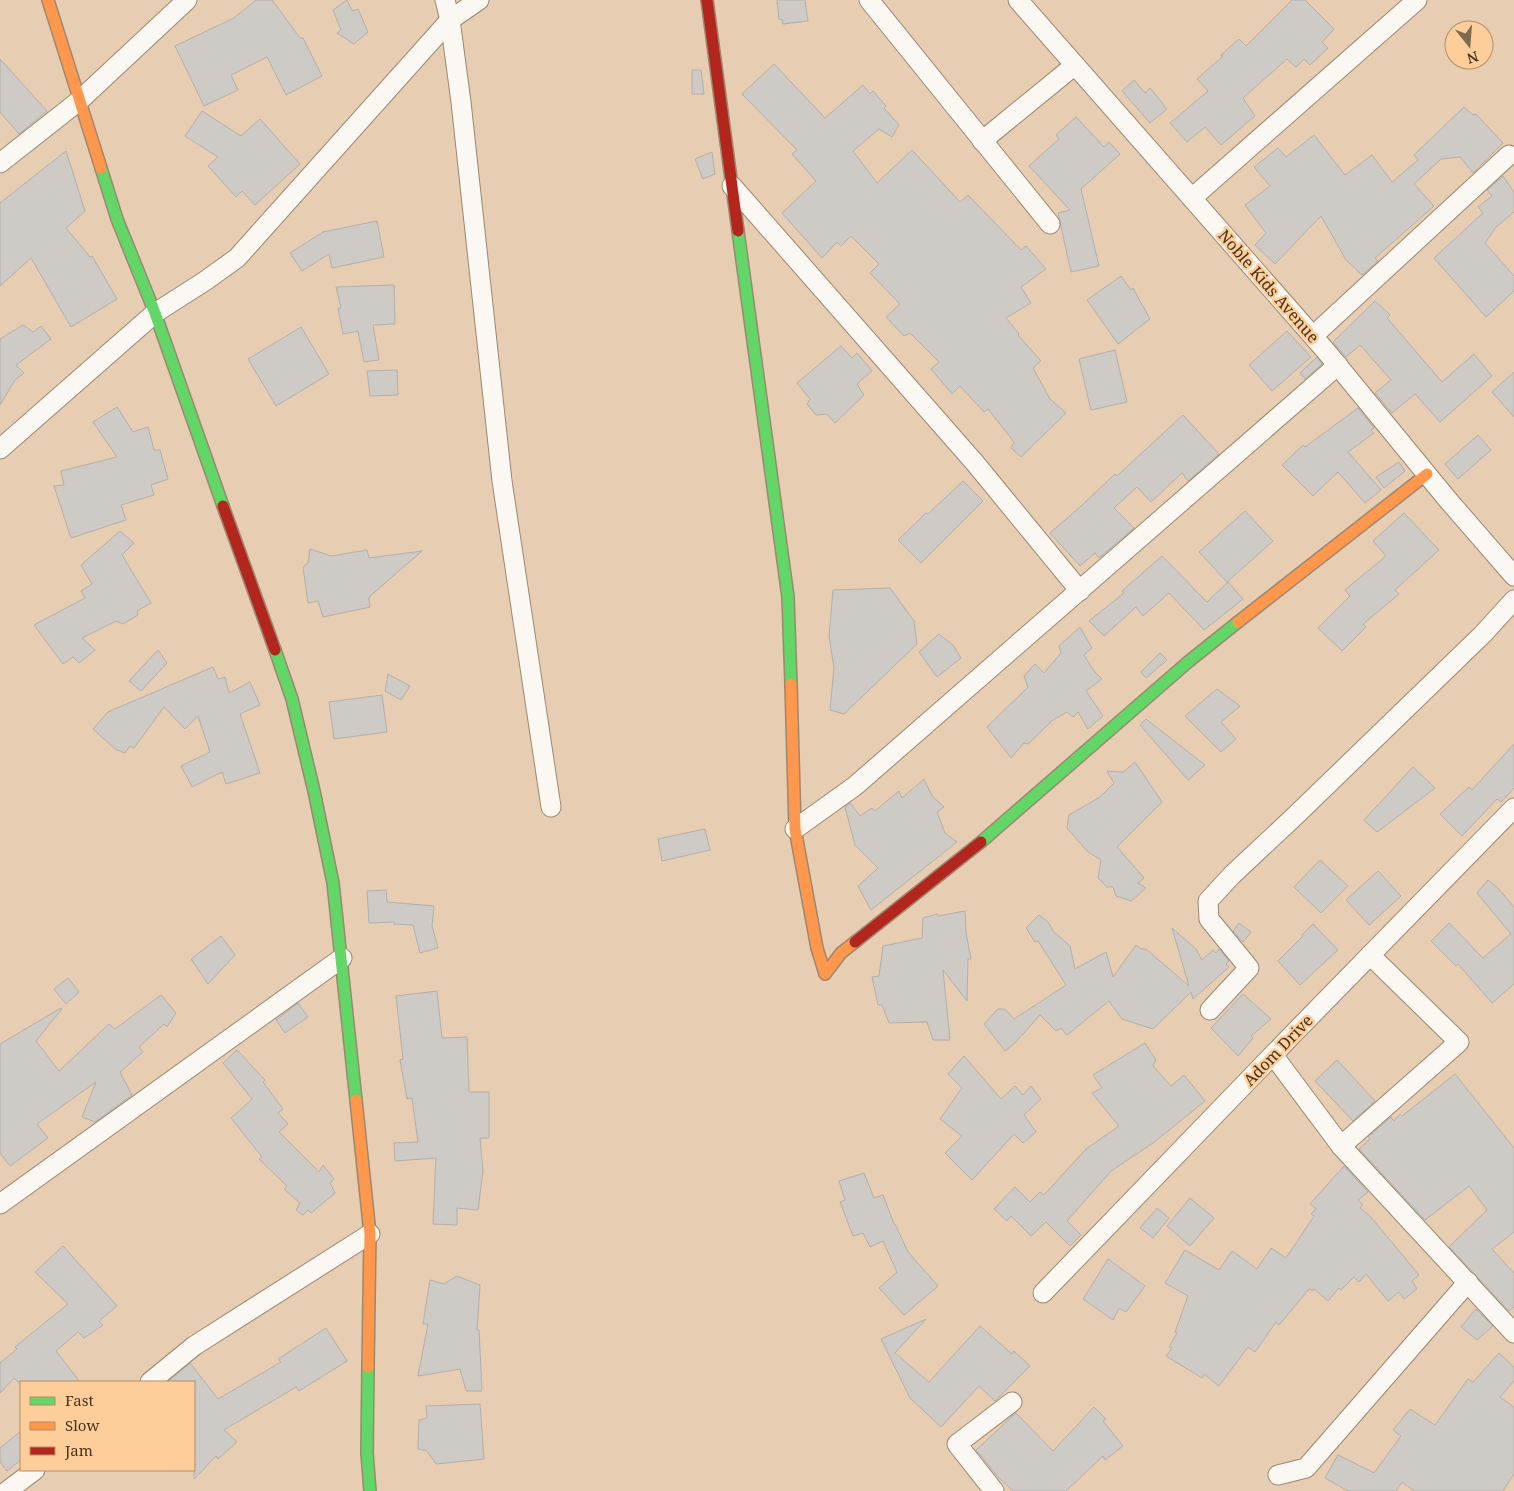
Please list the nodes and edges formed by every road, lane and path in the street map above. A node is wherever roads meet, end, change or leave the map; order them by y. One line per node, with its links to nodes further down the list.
1 (48, 0): 11 (street)
2 (187, 0): 11 (street)
3 (445, 0): 9 (street)
4 (478, 0): 9 (street)
5 (707, 0): 15 (street)
6 (869, 0): 12 (street)
7 (1018, 0): 10 (street, Noble Kids Avenue)
8 (1416, 0): 16 (street)
9 (450, 20): 18 (street); 26 (street)
10 (1075, 65): 12 (street); 16 (street, Noble Kids Avenue)
11 (80, 100): 14 (street); 18 (street)
12 (982, 141): 17 (street)
13 (1509, 155): 19 (street)
14 (0, 163)
15 (732, 186): 24 (street); 28 (street)
16 (1192, 198): 19 (street, Noble Kids Avenue)
17 (1050, 224)
18 (154, 313): 21 (street); 30 (street)
19 (1313, 336): 20 (street, Noble Kids Avenue)
20 (1338, 365): 22 (street, Noble Kids Avenue); 24 (street)
21 (0, 449)
22 (1427, 474): 23 (street, Noble Kids Avenue); 28 (street)
23 (1514, 576)
24 (1080, 591): 28 (street)
25 (1514, 600): 31 (street)
26 (551, 807)
27 (1514, 808): 29 (street, Adom Drive)
28 (794, 829)
29 (1370, 955): 32 (street, Adom Drive); 33 (street)
30 (342, 958): 34 (street); 35 (street)
31 (1210, 1010)
32 (1273, 1055): 33 (street); 37 (street, Adom Drive)
33 (1342, 1146): 36 (street)
34 (0, 1204)
35 (370, 1234): 39 (street); 44 (street)
36 (1468, 1282): 38 (street); 42 (street)
37 (1043, 1293)
38 (1514, 1333)
39 (151, 1381)
40 (1012, 1402): 45 (street)
41 (34, 1471): 43 (street)
42 (1278, 1474)
43 (7, 1491)
44 (370, 1491)
45 (994, 1491)

